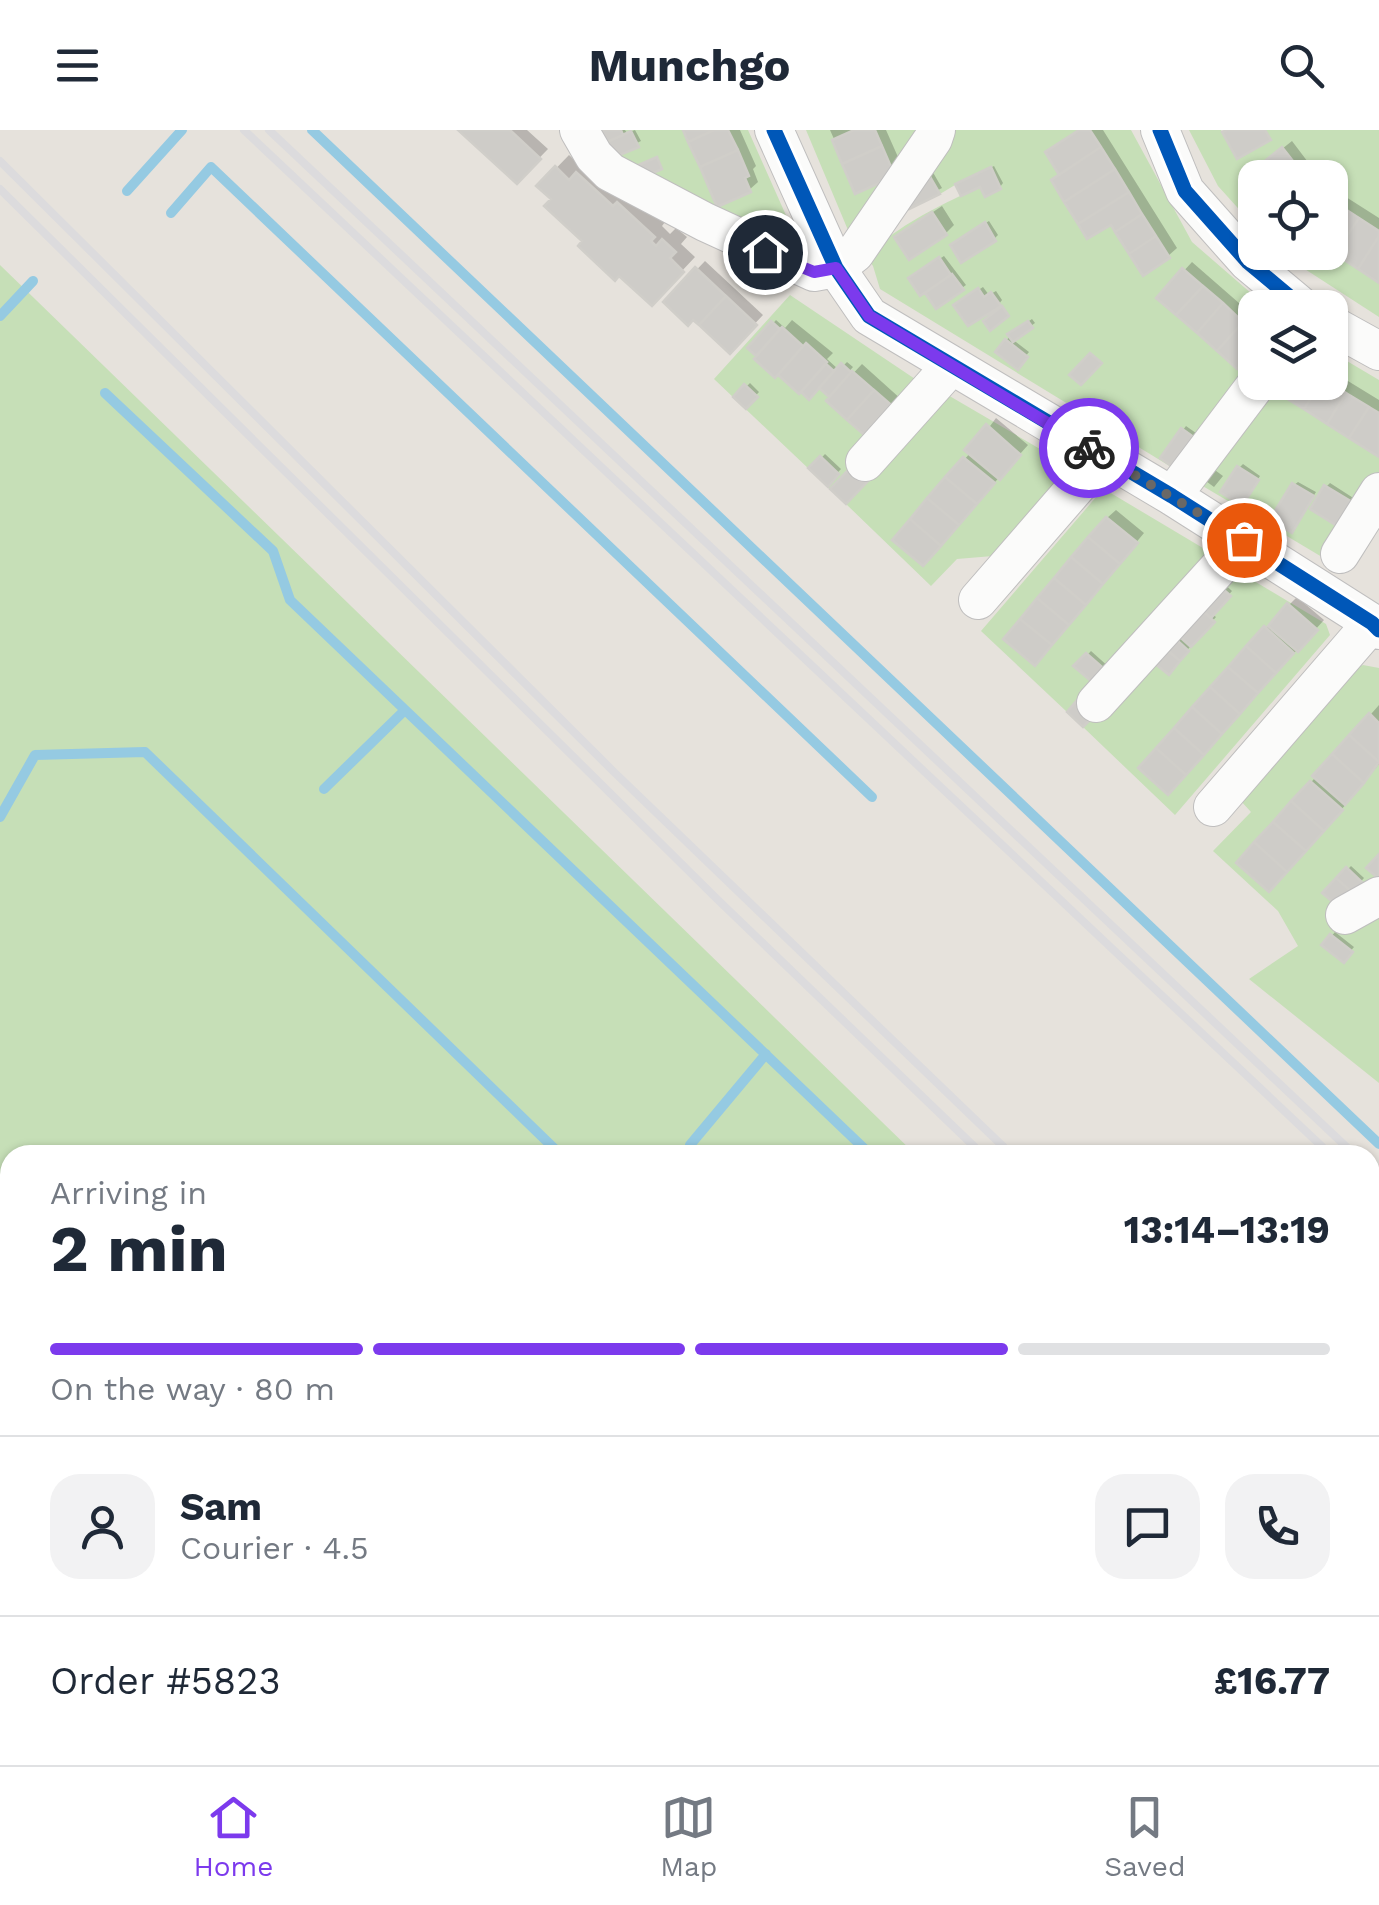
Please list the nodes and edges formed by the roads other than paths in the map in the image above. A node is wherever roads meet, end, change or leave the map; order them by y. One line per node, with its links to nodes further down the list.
1 (579, 130): 5 (street)
2 (774, 130): 5 (street)
3 (936, 130): 5 (street)
4 (1160, 130): 6 (street)
5 (836, 268): 9 (street)
6 (1282, 290)
7 (1348, 333): 8 (street)
8 (1378, 348)
9 (952, 366): 11 (street); 12 (street)
10 (1244, 400): 14 (street)
11 (1102, 456): 14 (street); 17 (street)
12 (864, 462)
13 (1379, 492): 16 (street)
14 (1172, 496): 15 (street)
15 (1244, 540): 18 (street); 19 (street)
16 (1340, 554)
17 (978, 600)
18 (1376, 626): 20 (street)
19 (1096, 702)
20 (1213, 807)
21 (1379, 896): 22 (street)
22 (1345, 915)

